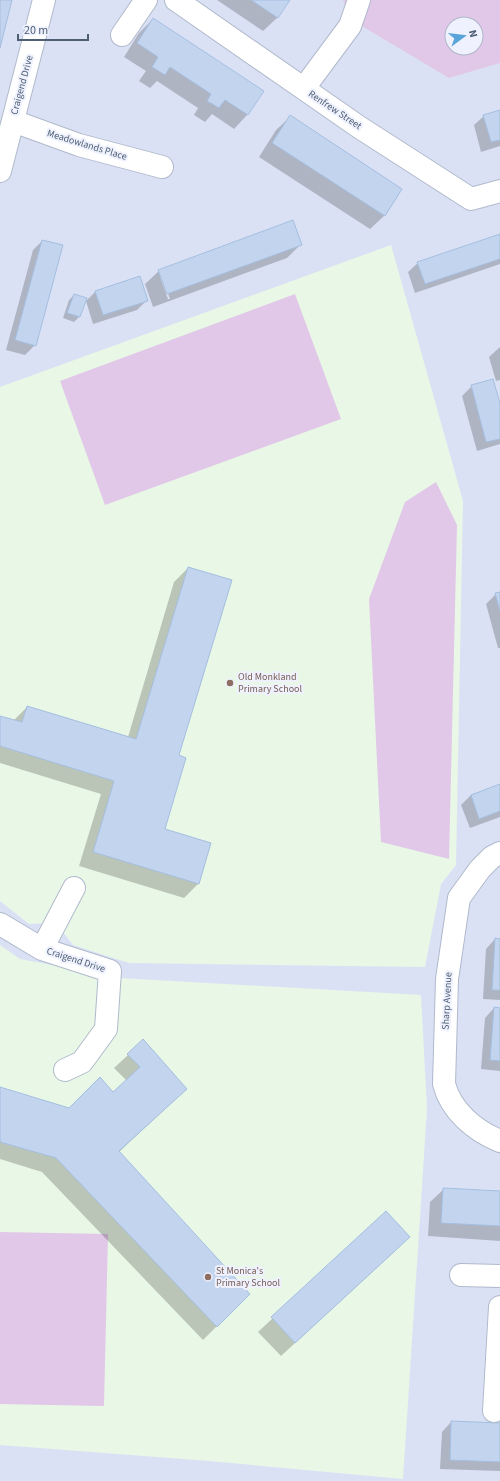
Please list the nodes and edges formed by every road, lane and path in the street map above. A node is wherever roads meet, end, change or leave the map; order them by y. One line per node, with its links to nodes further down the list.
1 (44, 0): 7 (street, Craigend Drive)
2 (146, 0): 5 (street)
3 (176, 0): 6 (street, Renfrew Street)
4 (359, 0): 6 (street)
5 (122, 35)
6 (304, 88): 10 (street, Renfrew Street)
7 (13, 121): 8 (street, Meadowlands Place); 9 (street, Craigend Drive)
8 (162, 167)
9 (0, 171)
10 (500, 191)
11 (500, 853): 16 (street, Sharp Avenue)
12 (74, 888): 14 (street)
13 (0, 924): 14 (street, Craigend Drive)
14 (42, 949): 15 (street, Craigend Drive)
15 (65, 1070)
16 (500, 1141)
17 (462, 1275): 18 (street)
18 (500, 1276)
19 (500, 1307): 20 (street)
20 (494, 1411)

